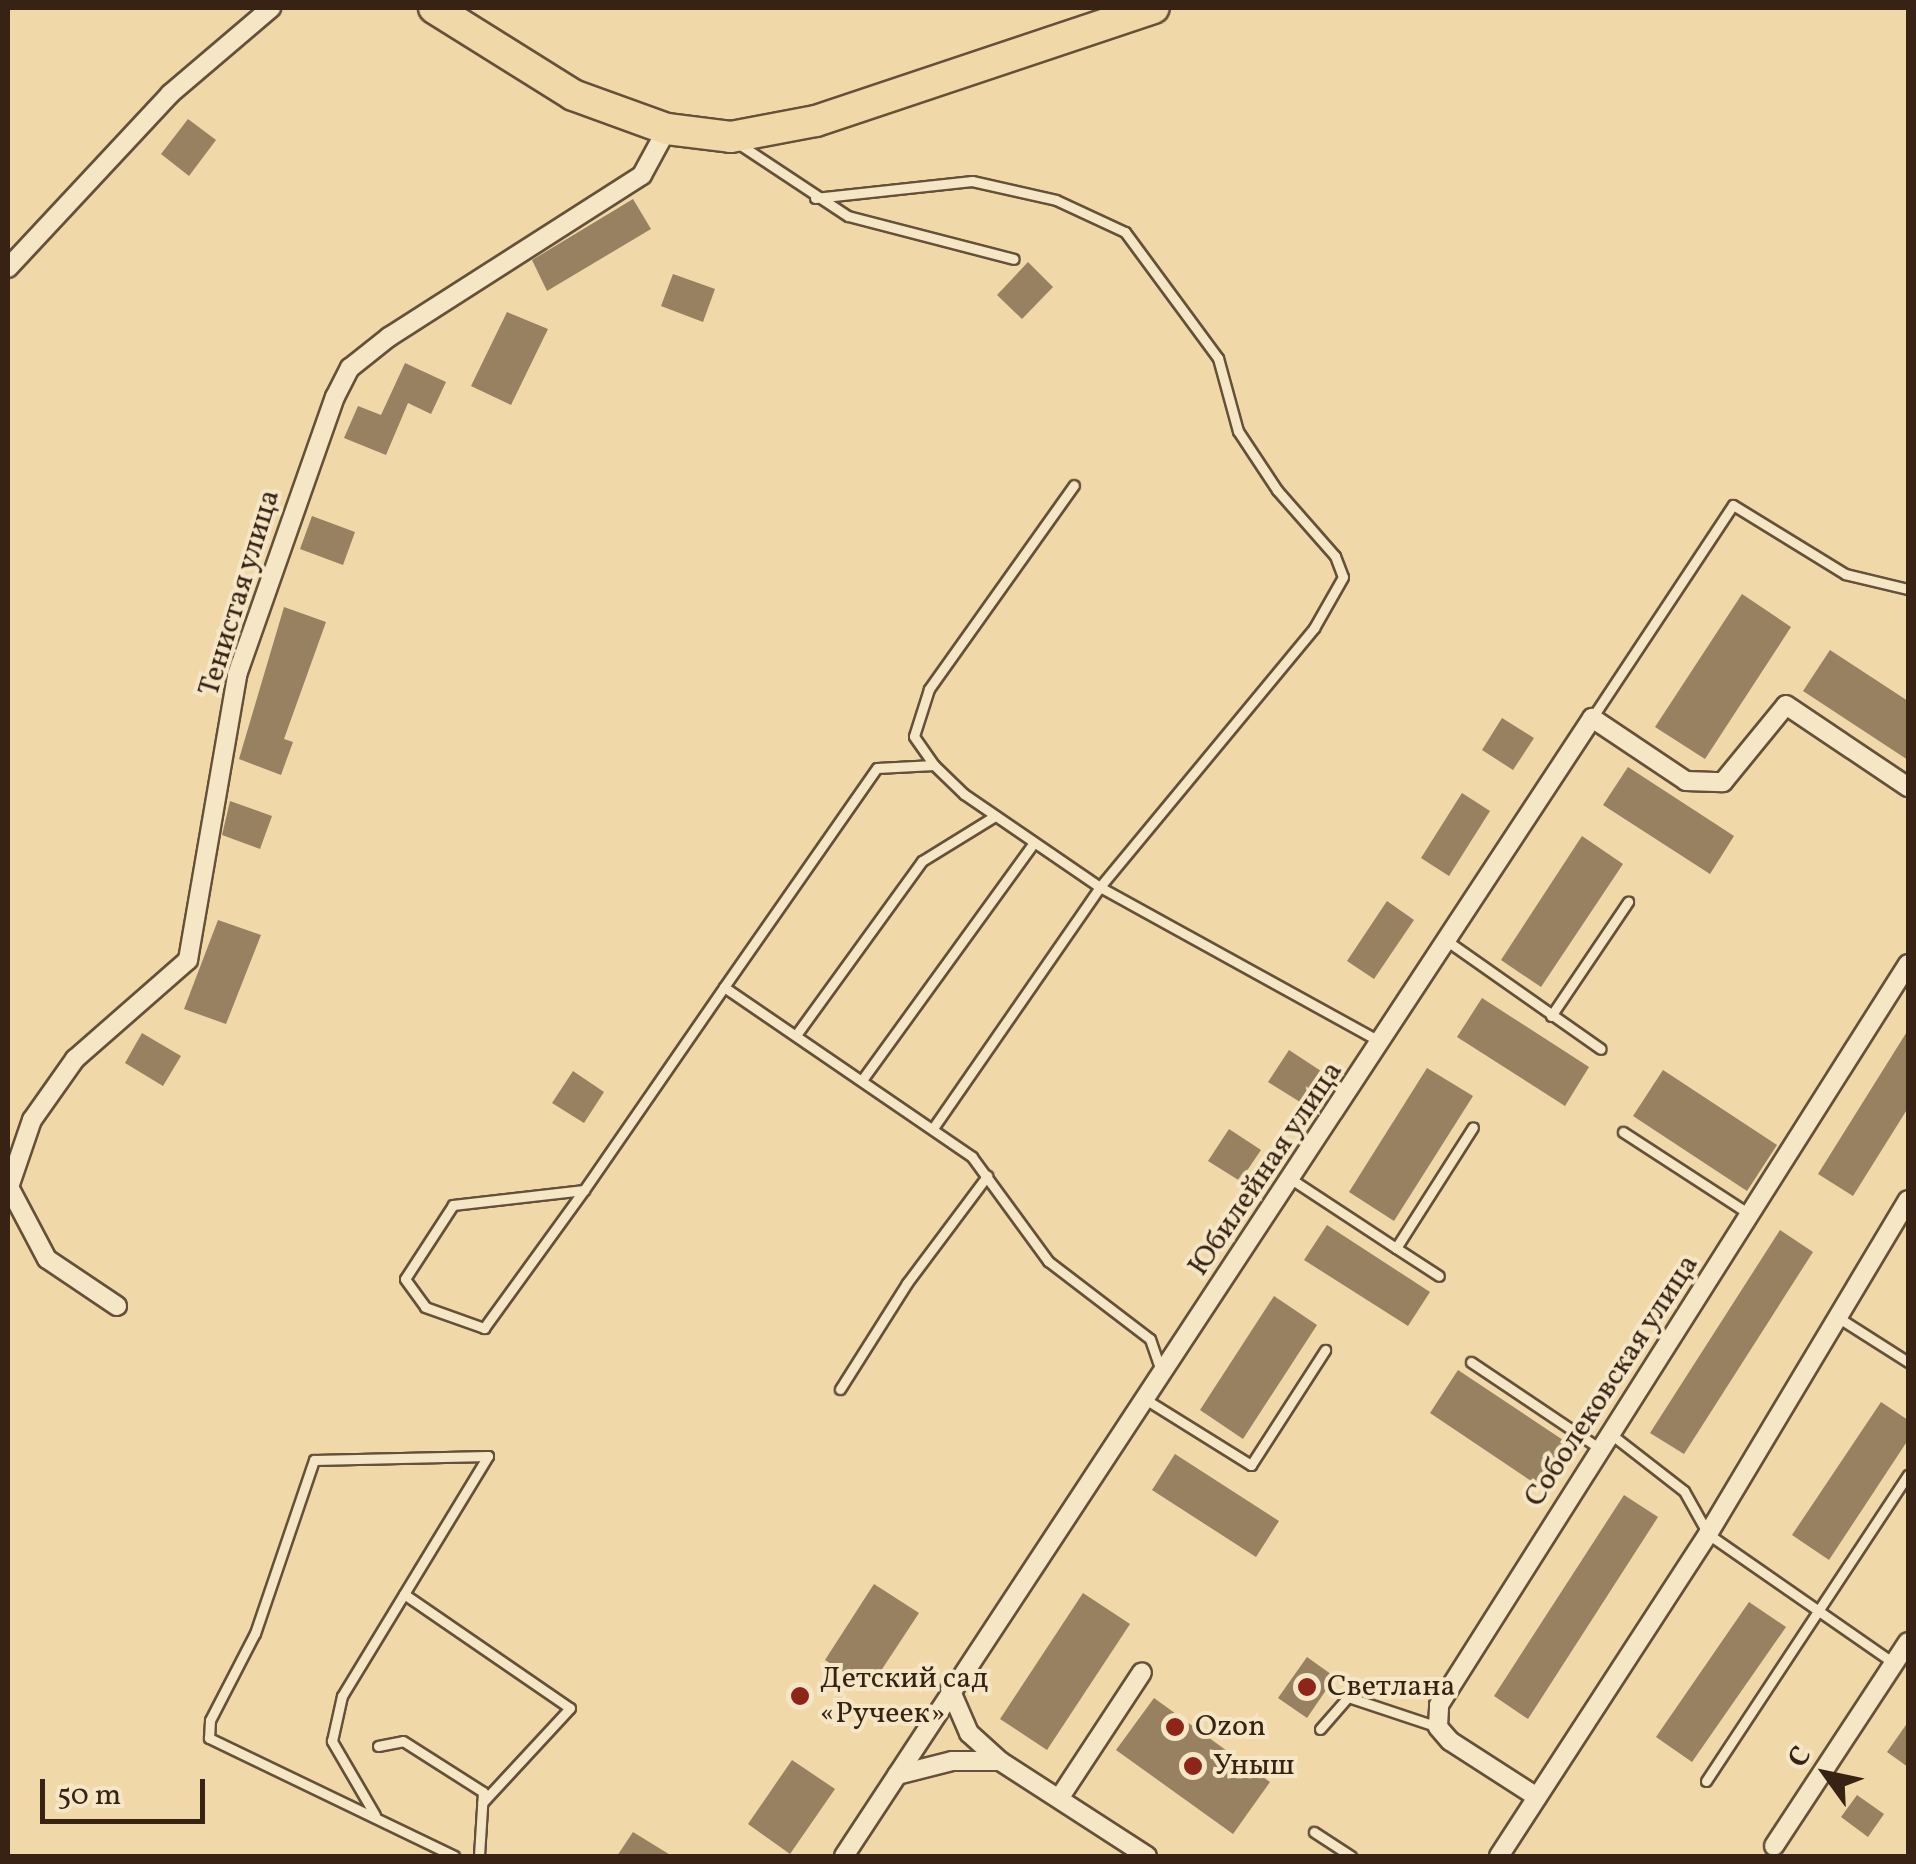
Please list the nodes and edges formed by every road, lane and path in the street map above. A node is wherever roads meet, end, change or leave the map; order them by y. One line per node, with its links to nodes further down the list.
1 (271, 8): 9 (street)
2 (434, 8): 5 (main road)
3 (1154, 8): 4 (main road)
4 (1101, 15): 6 (main road)
5 (667, 129): 6 (main road); 37 (street, Тенистая улица)
6 (731, 137): 7 (lane)
7 (815, 198): 8 (lane); 17 (lane)
8 (1014, 259)
9 (8, 268)
10 (1074, 485): 13 (lane)
11 (1908, 589): 12 (lane)
12 (1592, 718): 14 (street); 19 (street, Юбилейная улица)
13 (934, 765): 15 (lane); 21 (lane)
14 (1908, 786)
15 (994, 816): 16 (lane); 23 (lane)
16 (1033, 844): 17 (lane); 26 (lane)
17 (1100, 887): 24 (lane); 28 (lane)
18 (1628, 902): 22 (lane)
19 (1450, 943): 22 (lane); 24 (street, Юбилейная улица)
20 (1908, 964): 34 (street, Соболековская улица)
21 (724, 987): 23 (lane); 32 (lane)
22 (1551, 1016): 25 (lane)
23 (796, 1035): 26 (lane)
24 (1383, 1043): 31 (street, Юбилейная улица)
25 (1600, 1049)
26 (862, 1080): 28 (lane)
27 (1473, 1127): 35 (lane)
28 (933, 1128): 30 (lane)
29 (1623, 1132): 34 (lane)
30 (987, 1176): 42 (lane); 43 (lane)
31 (1292, 1179): 35 (lane); 42 (street, Юбилейная улица)
32 (584, 1190): 32 (lane)
33 (1908, 1200): 38 (street)
34 (1751, 1215): 45 (street, Соболековская улица)
35 (1396, 1248): 36 (lane)
36 (1439, 1276)
37 (117, 1306)
38 (1835, 1316): 41 (lane); 47 (street)
39 (1325, 1350): 44 (lane)
40 (1471, 1362): 45 (lane)
41 (1908, 1362)
42 (1162, 1374): 44 (street, Юбилейная улица)
43 (840, 1390)
44 (1145, 1399): 53 (street, Юбилейная улица)
45 (1607, 1442): 47 (lane); 54 (street, Соболековская улица)
46 (1908, 1475): 49 (lane)
47 (1708, 1534): 49 (lane); 61 (street)
48 (404, 1594): 62 (lane); 63 (lane); 63 (lane)
49 (1815, 1612): 51 (lane); 59 (lane)
50 (1908, 1642): 51 (street)
51 (1894, 1664): 65 (street)
52 (1142, 1672): 60 (street)
53 (950, 1689): 57 (street); 58 (street, Юбилейная улица)
54 (1438, 1727): 55 (lane); 61 (street)
55 (1320, 1729)
56 (378, 1746): 62 (lane)
57 (1000, 1761): 58 (street); 60 (street)
58 (897, 1775): 68 (street, Юбилейная улица)
59 (1706, 1781)
60 (1060, 1797): 69 (street)
61 (1537, 1797): 71 (street)
62 (482, 1803): 67 (lane)
63 (376, 1814): 66 (lane)
64 (1314, 1832): 70 (lane)
65 (1774, 1846)
66 (454, 1856)
67 (478, 1856)
68 (844, 1856)
69 (1147, 1856)
70 (1350, 1856)
71 (1499, 1856)

